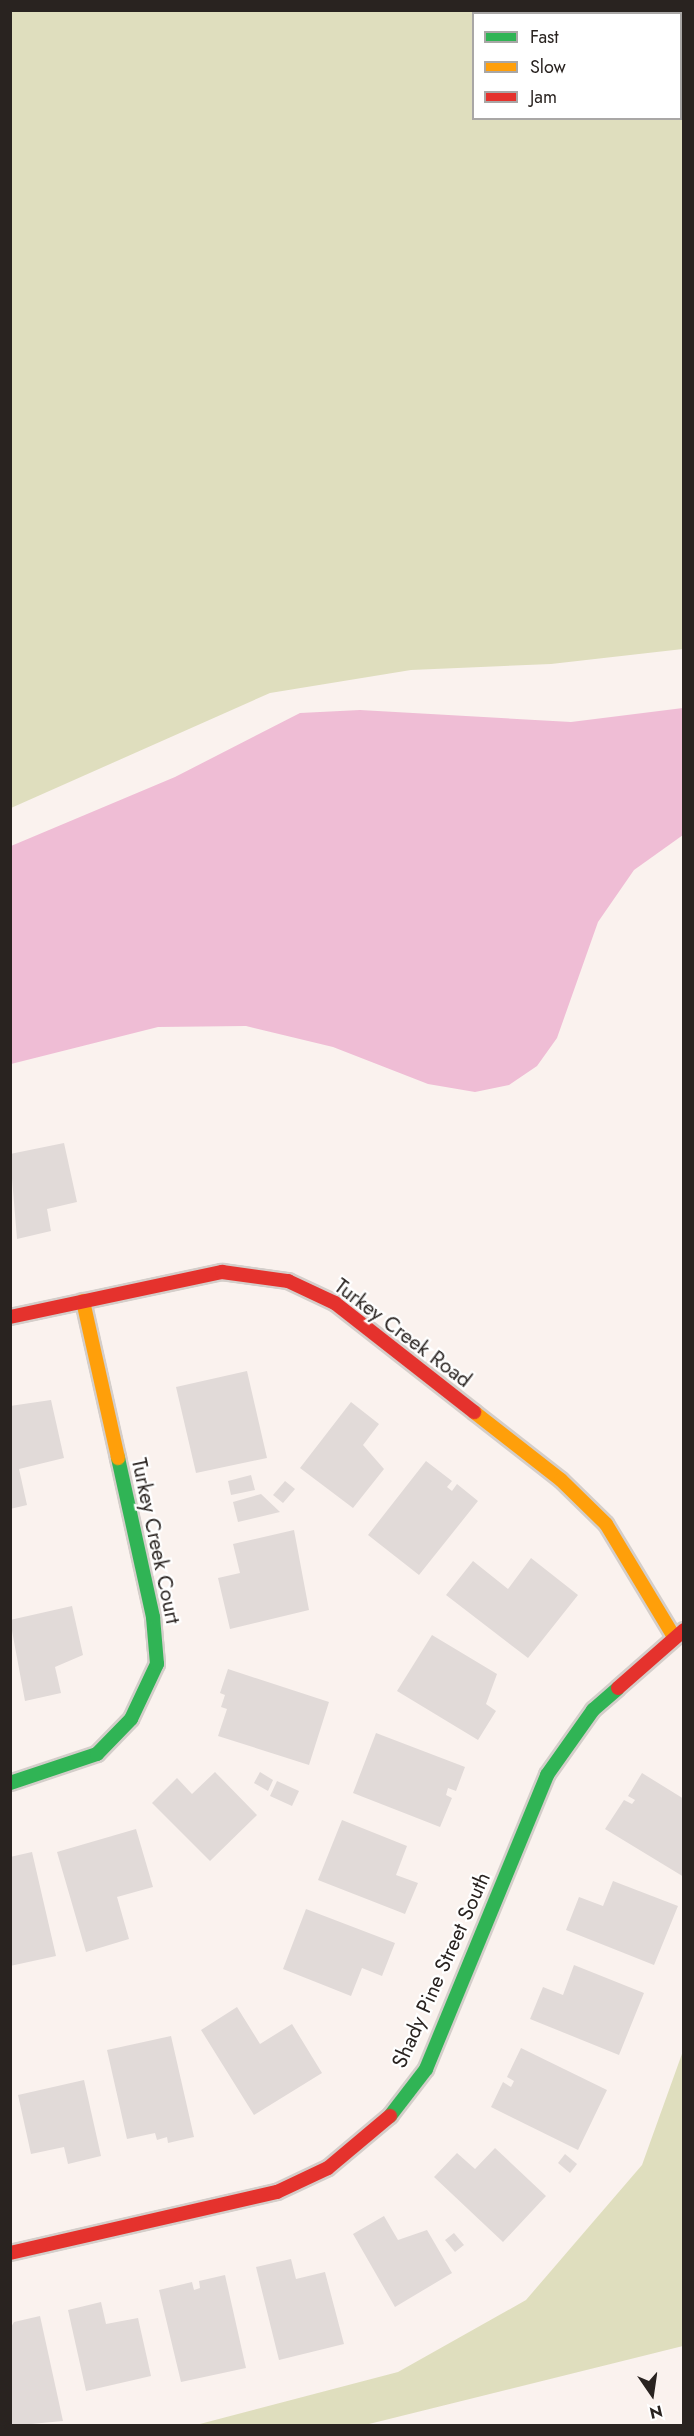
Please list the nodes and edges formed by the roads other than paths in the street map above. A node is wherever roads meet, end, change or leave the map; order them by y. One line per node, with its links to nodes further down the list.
1 (83, 1301): 2 (street, Turkey Creek Road); 3 (street, Turkey Creek Road); 4 (street, Turkey Creek Court)
2 (10, 1317)
3 (678, 1633): 5 (street, Shady Pine Street South)
4 (10, 1783)
5 (10, 2253)

